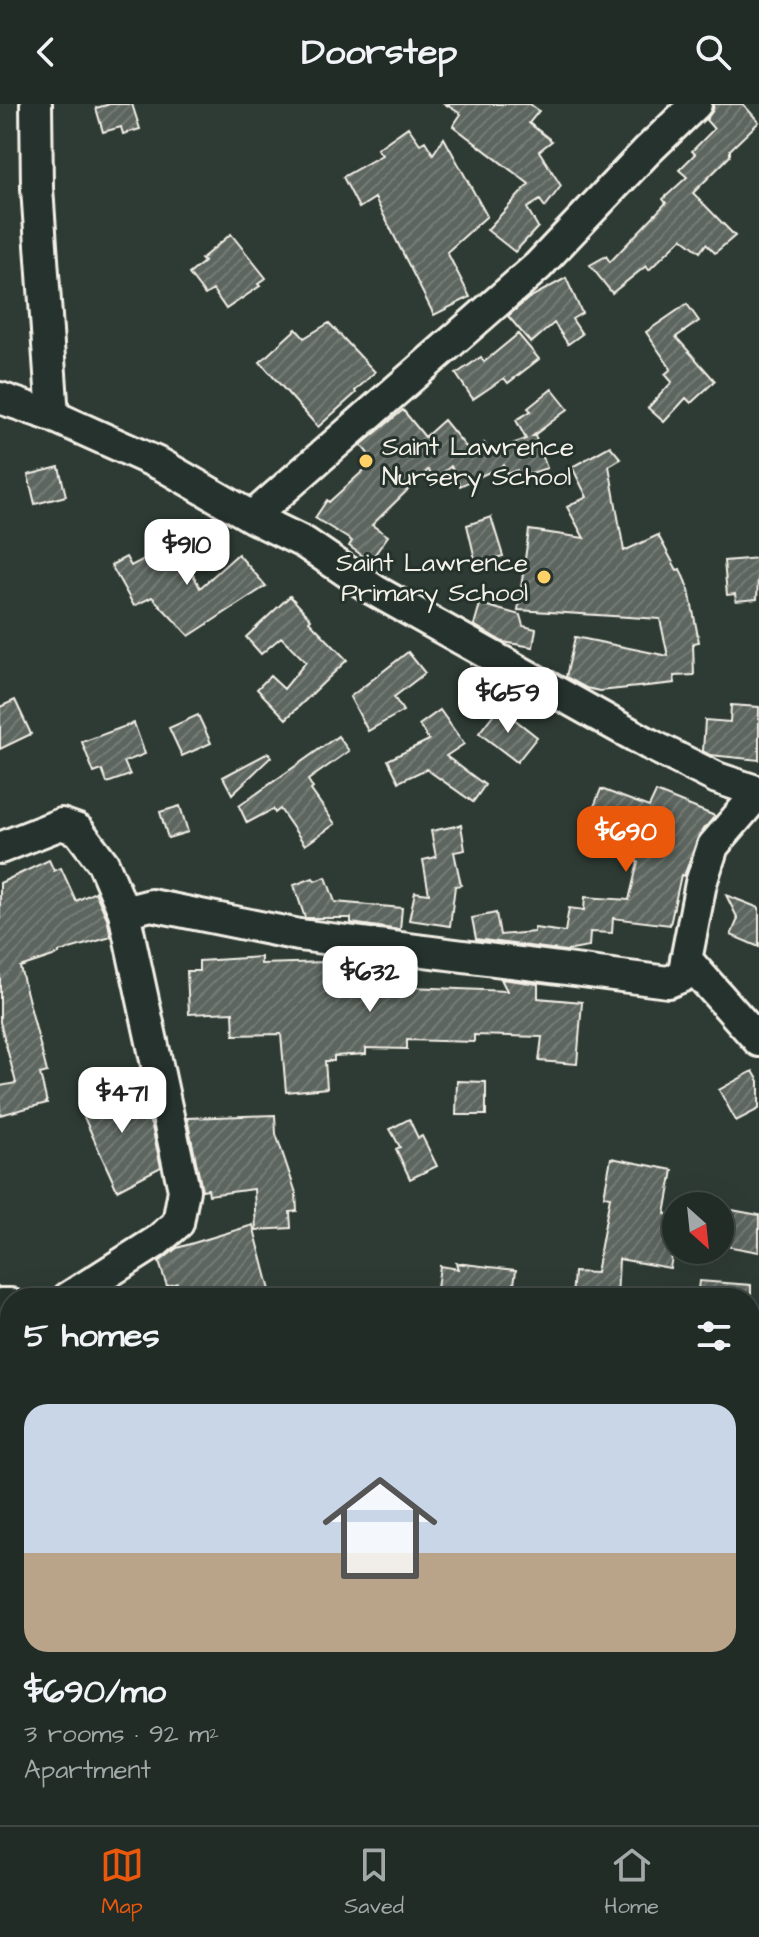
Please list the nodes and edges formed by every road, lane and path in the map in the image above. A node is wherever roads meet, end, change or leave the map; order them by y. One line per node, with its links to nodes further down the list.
1 (36, 104): 4 (street)
2 (696, 104): 5 (street)
3 (0, 398): 4 (street)
4 (53, 416): 5 (street)
5 (252, 517): 6 (street)
6 (759, 792): 9 (street)
7 (0, 848): 8 (street)
8 (124, 912): 9 (street); 11 (street)
9 (686, 959): 10 (street)
10 (759, 1041)
11 (84, 1288)

